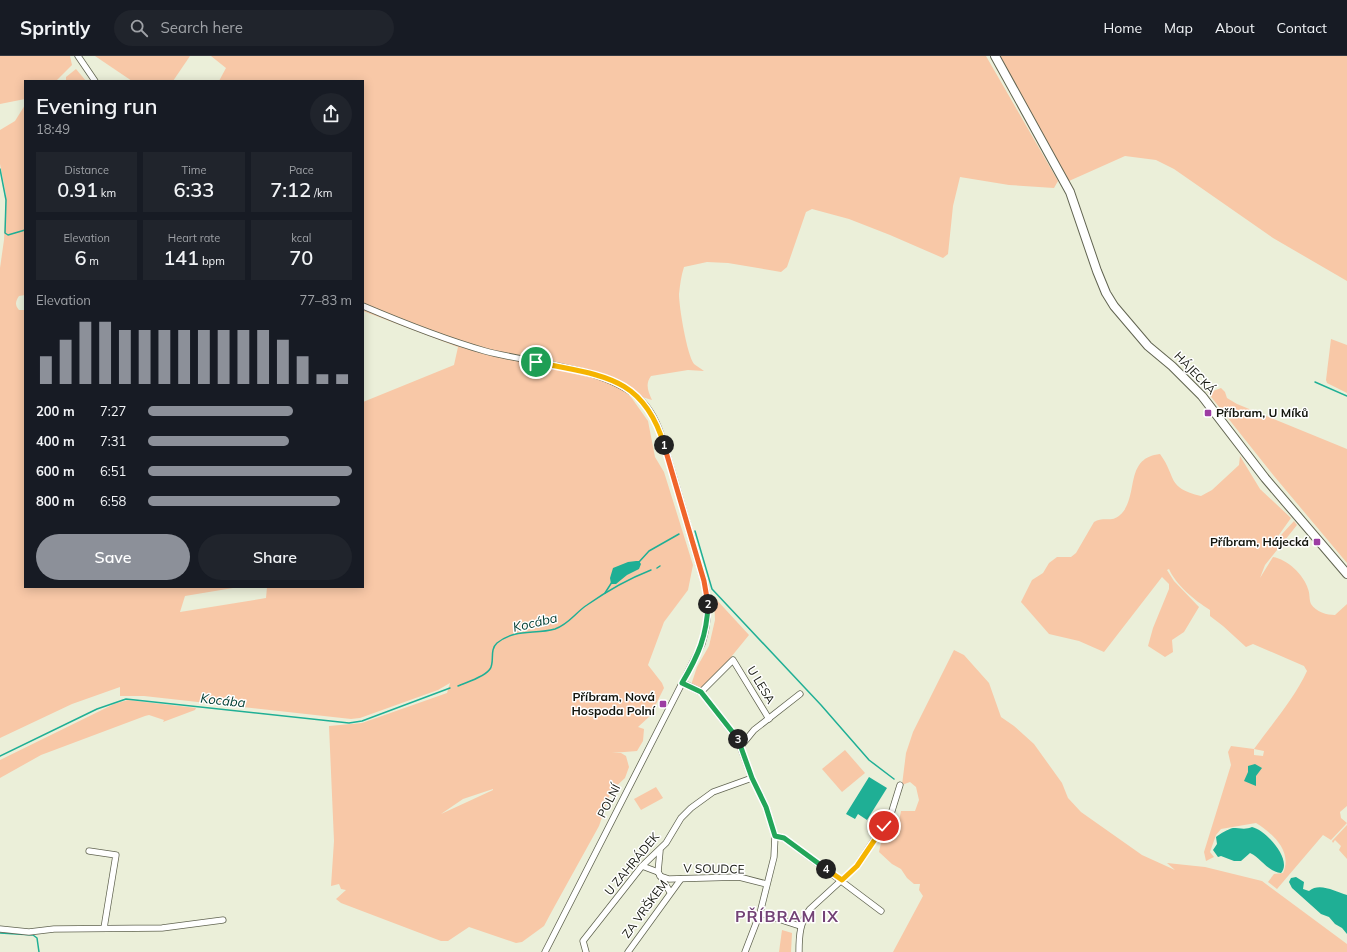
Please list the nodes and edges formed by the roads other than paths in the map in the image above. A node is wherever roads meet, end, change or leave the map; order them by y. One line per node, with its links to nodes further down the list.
1 (78, 56): 3 (street)
2 (995, 56): 5 (main road, HÁJECKÁ)
3 (94, 80)
4 (364, 306): 6 (street, POLNÍ)
5 (1347, 574)
6 (682, 683): 7 (street); 28 (street, POLNÍ)
7 (701, 692): 9 (street, U LESA); 10 (street)
8 (800, 694): 9 (street, U LESA)
9 (769, 719): 10 (street, U LESA)
10 (741, 746): 11 (street)
11 (752, 778): 13 (street); 14 (street, U ZAHRÁDEK)
12 (900, 785): 19 (street)
13 (775, 836): 19 (street); 20 (street)
14 (660, 849): 16 (street, U ZAHRÁDEK); 17 (street)
15 (89, 851): 26 (street)
16 (642, 866): 17 (street, V SOUDCE); 29 (street, U ZAHRÁDEK)
17 (659, 874): 18 (street, V SOUDCE); 21 (street)
18 (681, 879): 20 (street, V SOUDCE); 21 (street, ZA VRŠKEM)
19 (842, 880): 22 (street); 25 (street)
20 (766, 884): 23 (street)
21 (670, 892): 30 (street, ZA VRŠKEM)
22 (881, 911)
23 (760, 913): 25 (street); 31 (street)
24 (223, 920): 26 (street)
25 (800, 926): 32 (street)
26 (104, 928): 27 (street)
27 (0, 929)
28 (545, 952)
29 (586, 952)
30 (628, 952)
31 (745, 952)
32 (799, 952)

